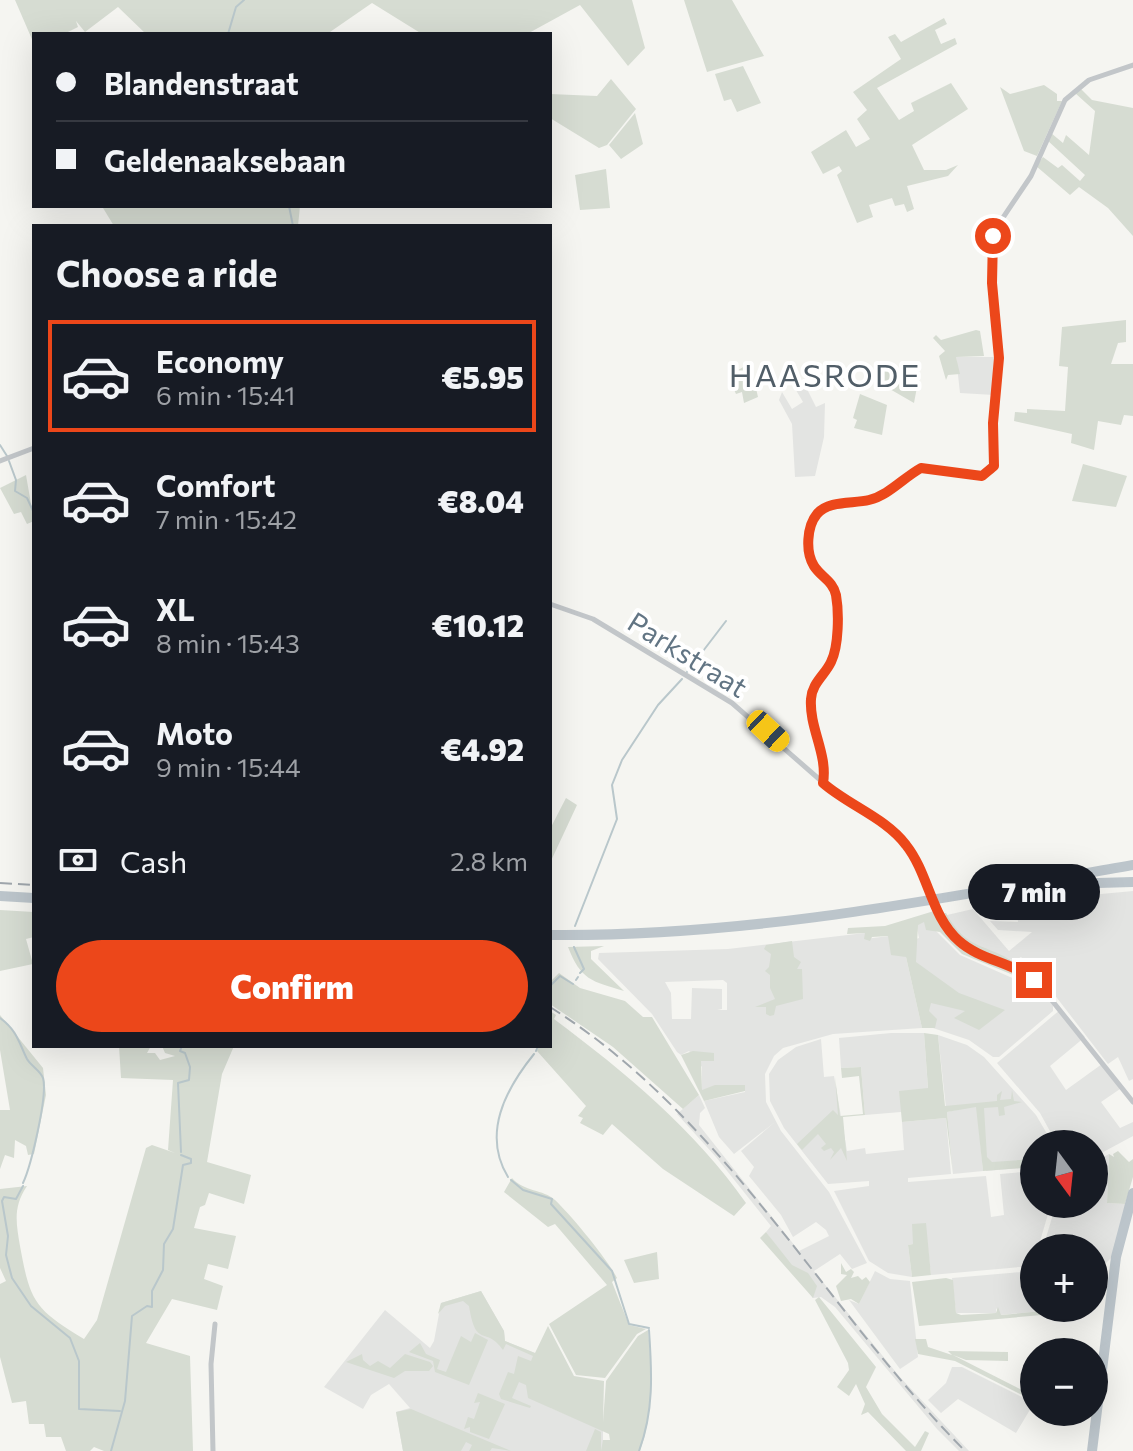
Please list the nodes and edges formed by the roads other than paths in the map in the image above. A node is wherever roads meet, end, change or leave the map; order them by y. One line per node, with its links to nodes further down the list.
1 (1133, 65): 5 (street)
2 (32, 449): 3 (street)
3 (0, 461)
4 (552, 605): 5 (street, Parkstraat)
5 (823, 783): 16 (street, Parkstraat)
6 (1133, 865): 14 (highway)
7 (1133, 872): 9 (highway)
8 (1133, 882): 9 (highway)
9 (1063, 884): 15 (highway)
10 (0, 896): 11 (highway)
11 (32, 898)
12 (0, 902): 13 (highway)
13 (32, 905)
14 (552, 938)
15 (552, 938)
16 (1133, 1102)
17 (1133, 1193): 21 (highway)
18 (1133, 1210): 21 (highway)
19 (215, 1324): 20 (street)
20 (213, 1451)
21 (1095, 1451)

